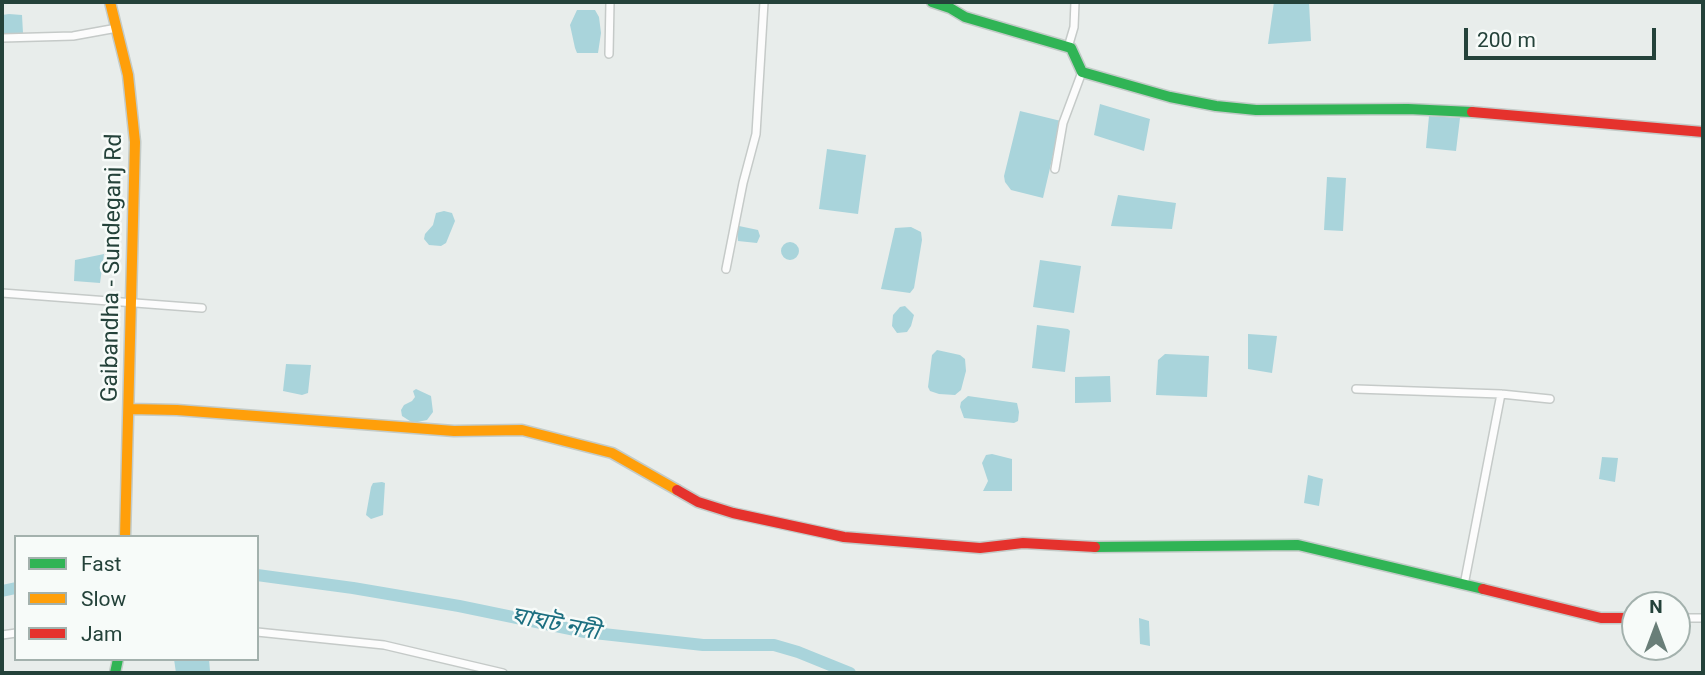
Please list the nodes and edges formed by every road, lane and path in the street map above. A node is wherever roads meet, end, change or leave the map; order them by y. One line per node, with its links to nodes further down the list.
1 (103, 2): 7 (street)
2 (110, 2): 7 (street, Gaibandha - Sundeganj Rd)
3 (610, 2): 11 (street)
4 (764, 2): 15 (street)
5 (932, 2): 10 (street)
6 (1075, 2): 10 (street)
7 (112, 16): 8 (street, Gaibandha - Sundeganj Rd)
8 (117, 28): 9 (street); 17 (street, Gaibandha - Sundeganj Rd)
9 (2, 38)
10 (1072, 48): 12 (street)
11 (609, 54)
12 (1082, 72): 13 (street); 14 (street)
13 (1703, 132)
14 (1055, 169)
15 (726, 269)
16 (2, 293): 17 (street)
17 (132, 302): 18 (street); 22 (street, Gaibandha - Sundeganj Rd)
18 (202, 308)
19 (1356, 389): 20 (street)
20 (1501, 394): 21 (street); 24 (street)
21 (1550, 399)
22 (130, 409): 23 (street, Gaibandha - Sundeganj Rd); 24 (street)
23 (125, 535)
24 (1464, 585): 25 (street)
25 (1621, 618)
26 (259, 632): 27 (street)
27 (503, 673)

